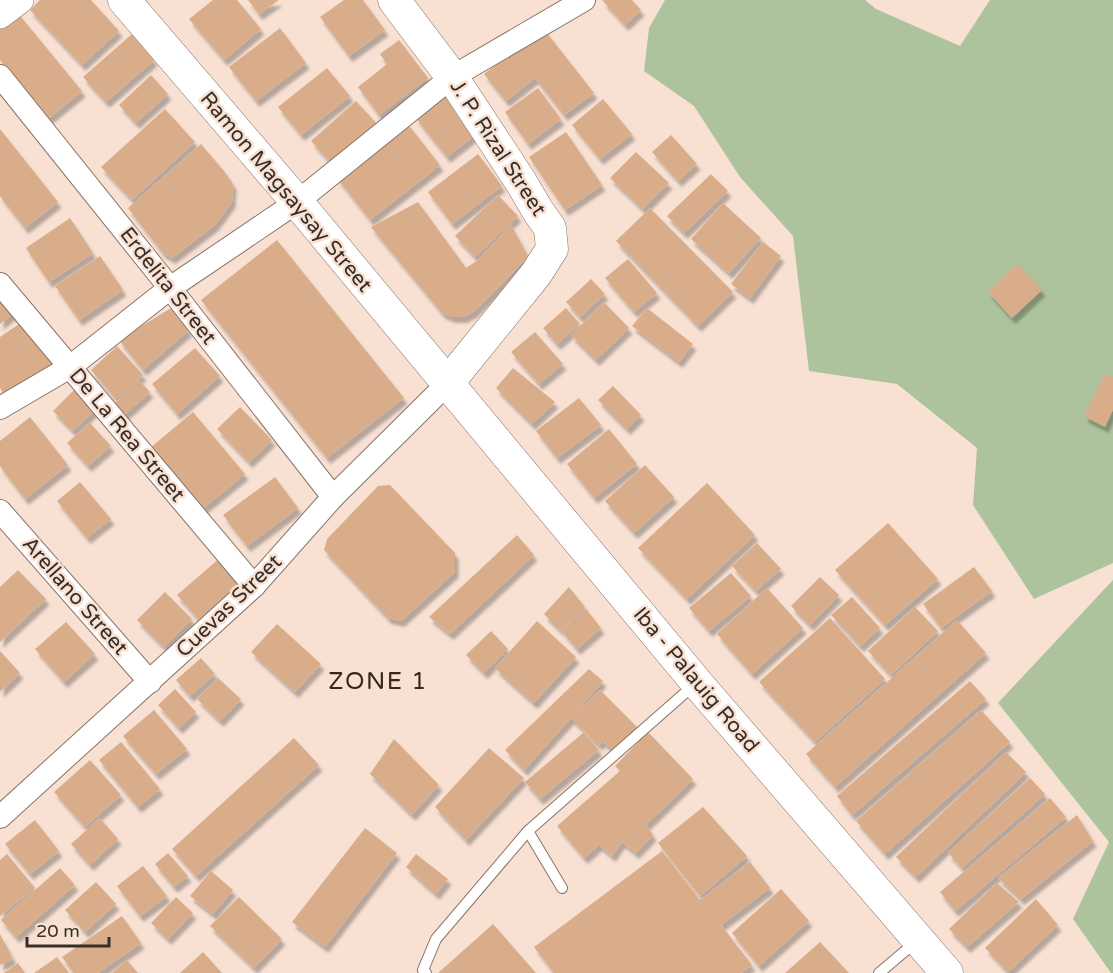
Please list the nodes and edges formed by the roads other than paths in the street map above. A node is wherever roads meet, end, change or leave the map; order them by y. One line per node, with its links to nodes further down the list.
1 (20, 0): 5 (street)
2 (124, 0): 8 (main road, Ramon Magsaysay Street)
3 (394, 0): 7 (main road, J. P. Rizal Street)
4 (574, 3): 7 (street)
5 (0, 15)
6 (0, 76): 10 (street, Erdelita Street)
7 (452, 77): 8 (street); 12 (main road, J. P. Rizal Street)
8 (297, 202): 10 (street); 12 (main road, Ramon Magsaysay Street)
9 (0, 284): 11 (street, De La Rea Street)
10 (171, 288): 11 (street); 14 (street, Erdelita Street)
11 (70, 367): 13 (street); 16 (street, De La Rea Street)
12 (447, 384): 14 (street, Cuevas Street); 18 (main road, Iba - Palauig Road)
13 (0, 408)
14 (333, 497): 16 (street, Cuevas Street)
15 (0, 511): 17 (street, Arellano Street)
16 (254, 586): 17 (street, Cuevas Street)
17 (150, 682): 19 (street, Cuevas Street)
18 (697, 682): 20 (lane); 22 (main road, Iba - Palauig Road)
19 (0, 817)
20 (528, 831): 21 (lane); 23 (lane)
21 (562, 888)
22 (919, 939): 24 (lane); 25 (main road, Iba - Palauig Road)
23 (426, 973)
24 (879, 973)
25 (947, 973)

